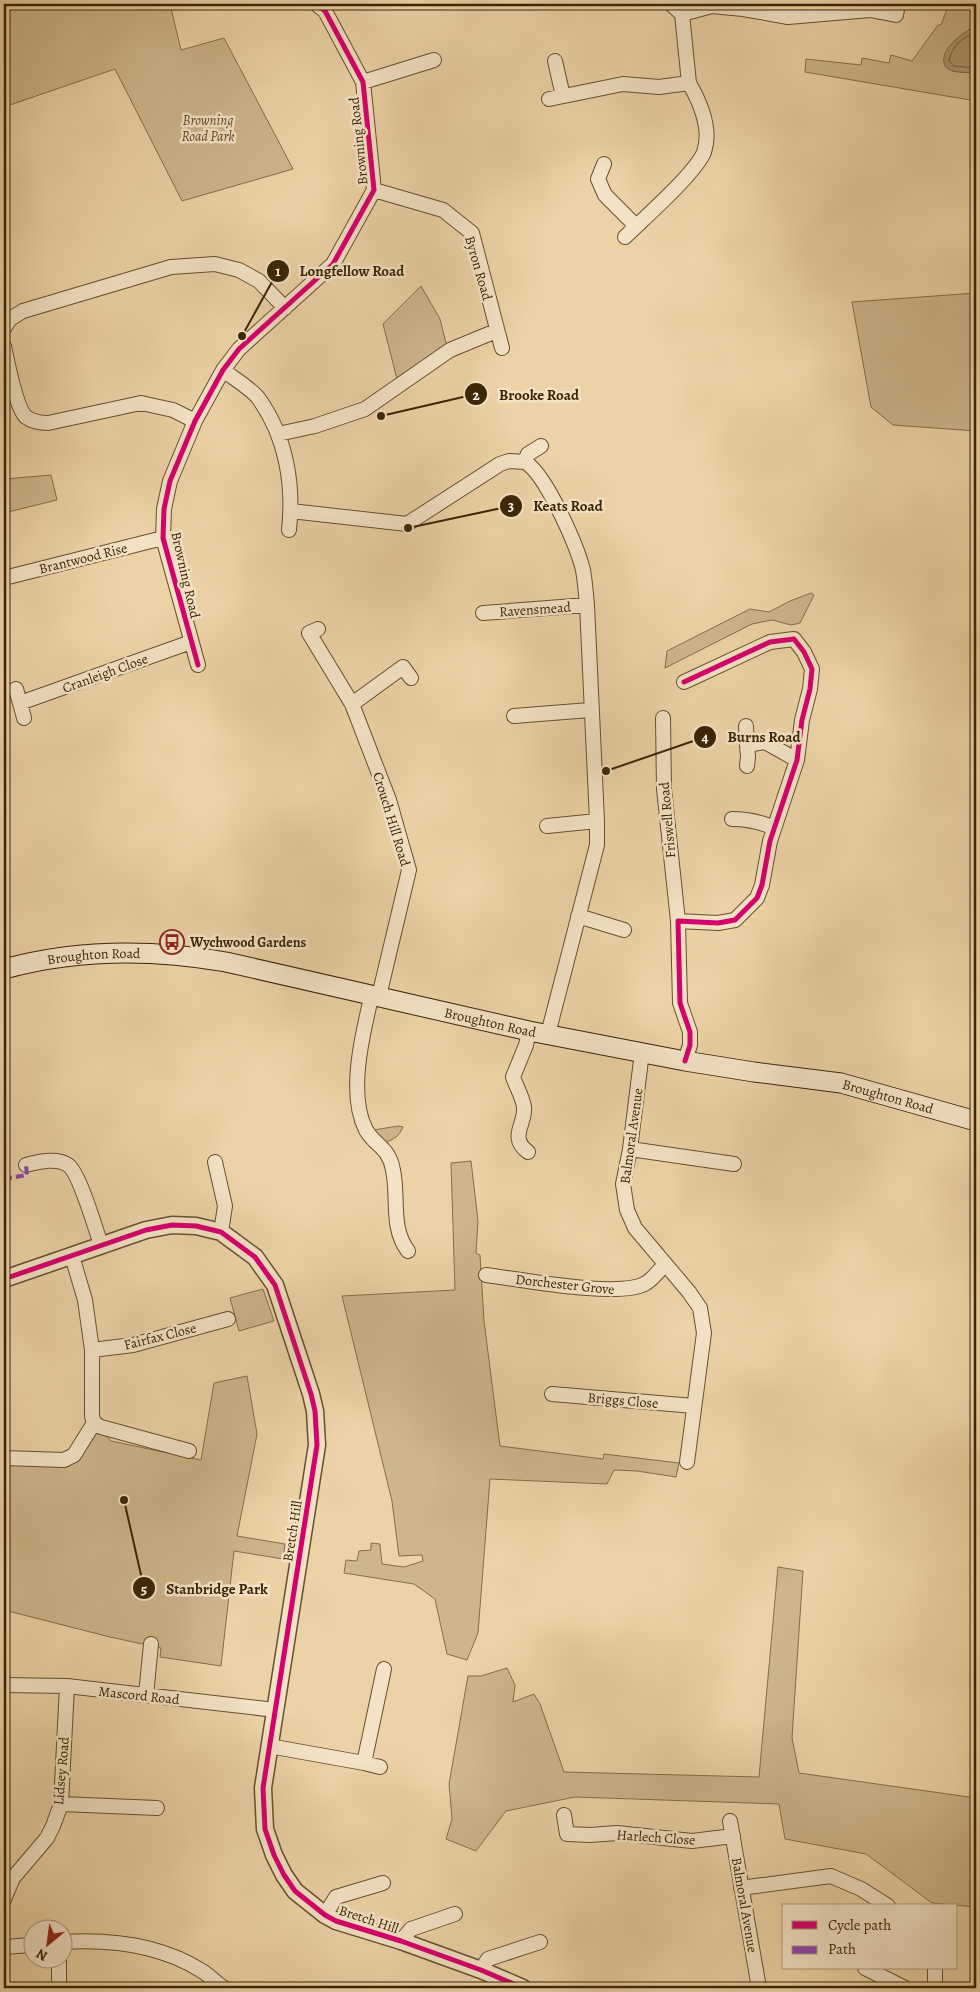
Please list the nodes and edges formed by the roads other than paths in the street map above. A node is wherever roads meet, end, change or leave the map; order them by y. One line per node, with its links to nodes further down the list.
1 (316, 4): 8 (street, Browning Road)
2 (671, 4): 5 (street)
3 (898, 4): 4 (street)
4 (744, 6): 5 (street)
5 (682, 14): 9 (street)
6 (434, 60): 8 (street)
7 (555, 61): 9 (street)
8 (363, 82): 11 (street, Browning Road)
9 (689, 83): 12 (street)
10 (604, 164): 12 (street)
11 (374, 190): 14 (street, Browning Road); 16 (street, Byron Road)
12 (636, 226): 13 (street)
13 (625, 236)
14 (285, 308): 15 (street); 19 (street, Browning Road)
15 (4, 328)
16 (496, 331): 18 (street, Byron Road); 21 (street)
17 (4, 346): 20 (street)
18 (502, 348)
19 (223, 370): 20 (street, Browning Road); 21 (street)
20 (196, 421): 26 (street, Browning Road)
21 (278, 434): 24 (street)
22 (541, 446): 23 (street)
23 (526, 462): 24 (street); 28 (street)
24 (291, 511): 25 (street)
25 (289, 530)
26 (163, 538): 27 (street, Brantwood Rise); 31 (street, Browning Road)
27 (4, 578)
28 (587, 605): 29 (street, Ravensmead); 38 (street)
29 (483, 613)
30 (318, 629): 37 (street, Crouch Hill Road)
31 (191, 642): 32 (street, Browning Road); 36 (street, Cranleigh Close)
32 (198, 665)
33 (410, 678): 37 (street)
34 (684, 682): 44 (street)
35 (16, 689): 36 (street)
36 (20, 703): 40 (street)
37 (352, 704): 54 (street, Crouch Hill Road)
38 (590, 710): 39 (street); 47 (street)
39 (514, 716)
40 (24, 718)
41 (663, 718): 51 (street, Friswell Road)
42 (746, 726): 43 (street)
43 (747, 744): 44 (street); 45 (street)
44 (797, 760): 49 (street)
45 (747, 766)
46 (732, 820): 49 (street)
47 (597, 821): 48 (street); 50 (street)
48 (547, 826)
49 (774, 828): 51 (street)
50 (578, 916): 52 (street); 56 (street)
51 (678, 921): 58 (street, Friswell Road)
52 (624, 930)
53 (4, 968): 54 (main road, Broughton Road)
54 (376, 995): 55 (main road, Broughton Road); 67 (street, Crouch Hill Road)
55 (529, 1031): 56 (main road, Broughton Road); 61 (street)
56 (548, 1034): 57 (main road, Broughton Road)
57 (642, 1052): 58 (main road, Broughton Road); 60 (street, Balmoral Avenue)
58 (685, 1061): 59 (main road, Broughton Road)
59 (976, 1121)
60 (630, 1148): 63 (street); 69 (street, Balmoral Avenue)
61 (528, 1152)
62 (215, 1162): 65 (street)
63 (734, 1164)
64 (26, 1165): 66 (street)
65 (221, 1232): 66 (street, Bretch Hill); 85 (street, Bretch Hill)
66 (101, 1245): 68 (street, Bretch Hill)
67 (408, 1251)
68 (72, 1256): 71 (street, Bretch Hill); 73 (street)
69 (665, 1265): 70 (street, Dorchester Grove); 75 (street, Balmoral Avenue)
70 (486, 1275)
71 (4, 1279)
72 (228, 1319): 73 (street, Fairfax Close)
73 (92, 1350): 76 (street)
74 (552, 1394): 75 (street, Briggs Close)
75 (694, 1406): 79 (street, Balmoral Avenue)
76 (94, 1423): 77 (street); 78 (street)
77 (189, 1451)
78 (4, 1458)
79 (687, 1462)
80 (151, 1644): 84 (street)
81 (384, 1669): 87 (street)
82 (4, 1685): 83 (street, Mascord Road)
83 (67, 1686): 84 (street, Mascord Road); 89 (street, Lidsey Road)
84 (146, 1695): 85 (street, Mascord Road)
85 (275, 1710): 86 (street, Bretch Hill)
86 (269, 1746): 87 (street); 99 (street, Bretch Hill)
87 (364, 1763): 88 (street)
88 (380, 1767)
89 (61, 1804): 90 (street); 96 (street, Lidsey Road)
90 (157, 1808)
91 (564, 1815): 93 (street, Harlech Close)
92 (730, 1821): 93 (street, Balmoral Avenue)
93 (733, 1836): 95 (street, Balmoral Avenue)
94 (383, 1883): 99 (street, Bretch Hill)
95 (741, 1888): 97 (street); 112 (street, Balmoral Avenue)
96 (4, 1899)
97 (885, 1904)
98 (455, 1914): 100 (street, Bretch Hill)
99 (325, 1915): 100 (street, Bretch Hill)
100 (401, 1941): 106 (street, Bretch Hill)
101 (72, 1942): 110 (street)
102 (540, 1942): 106 (street)
103 (22, 1946): 104 (street)
104 (4, 1947)
105 (59, 1970): 109 (street)
106 (481, 1970): 111 (street, Bretch Hill)
107 (869, 1970): 113 (street)
108 (935, 1970): 114 (street)
109 (59, 1988)
110 (224, 1988)
111 (523, 1988)
112 (759, 1988)
113 (905, 1988)
114 (934, 1988)

